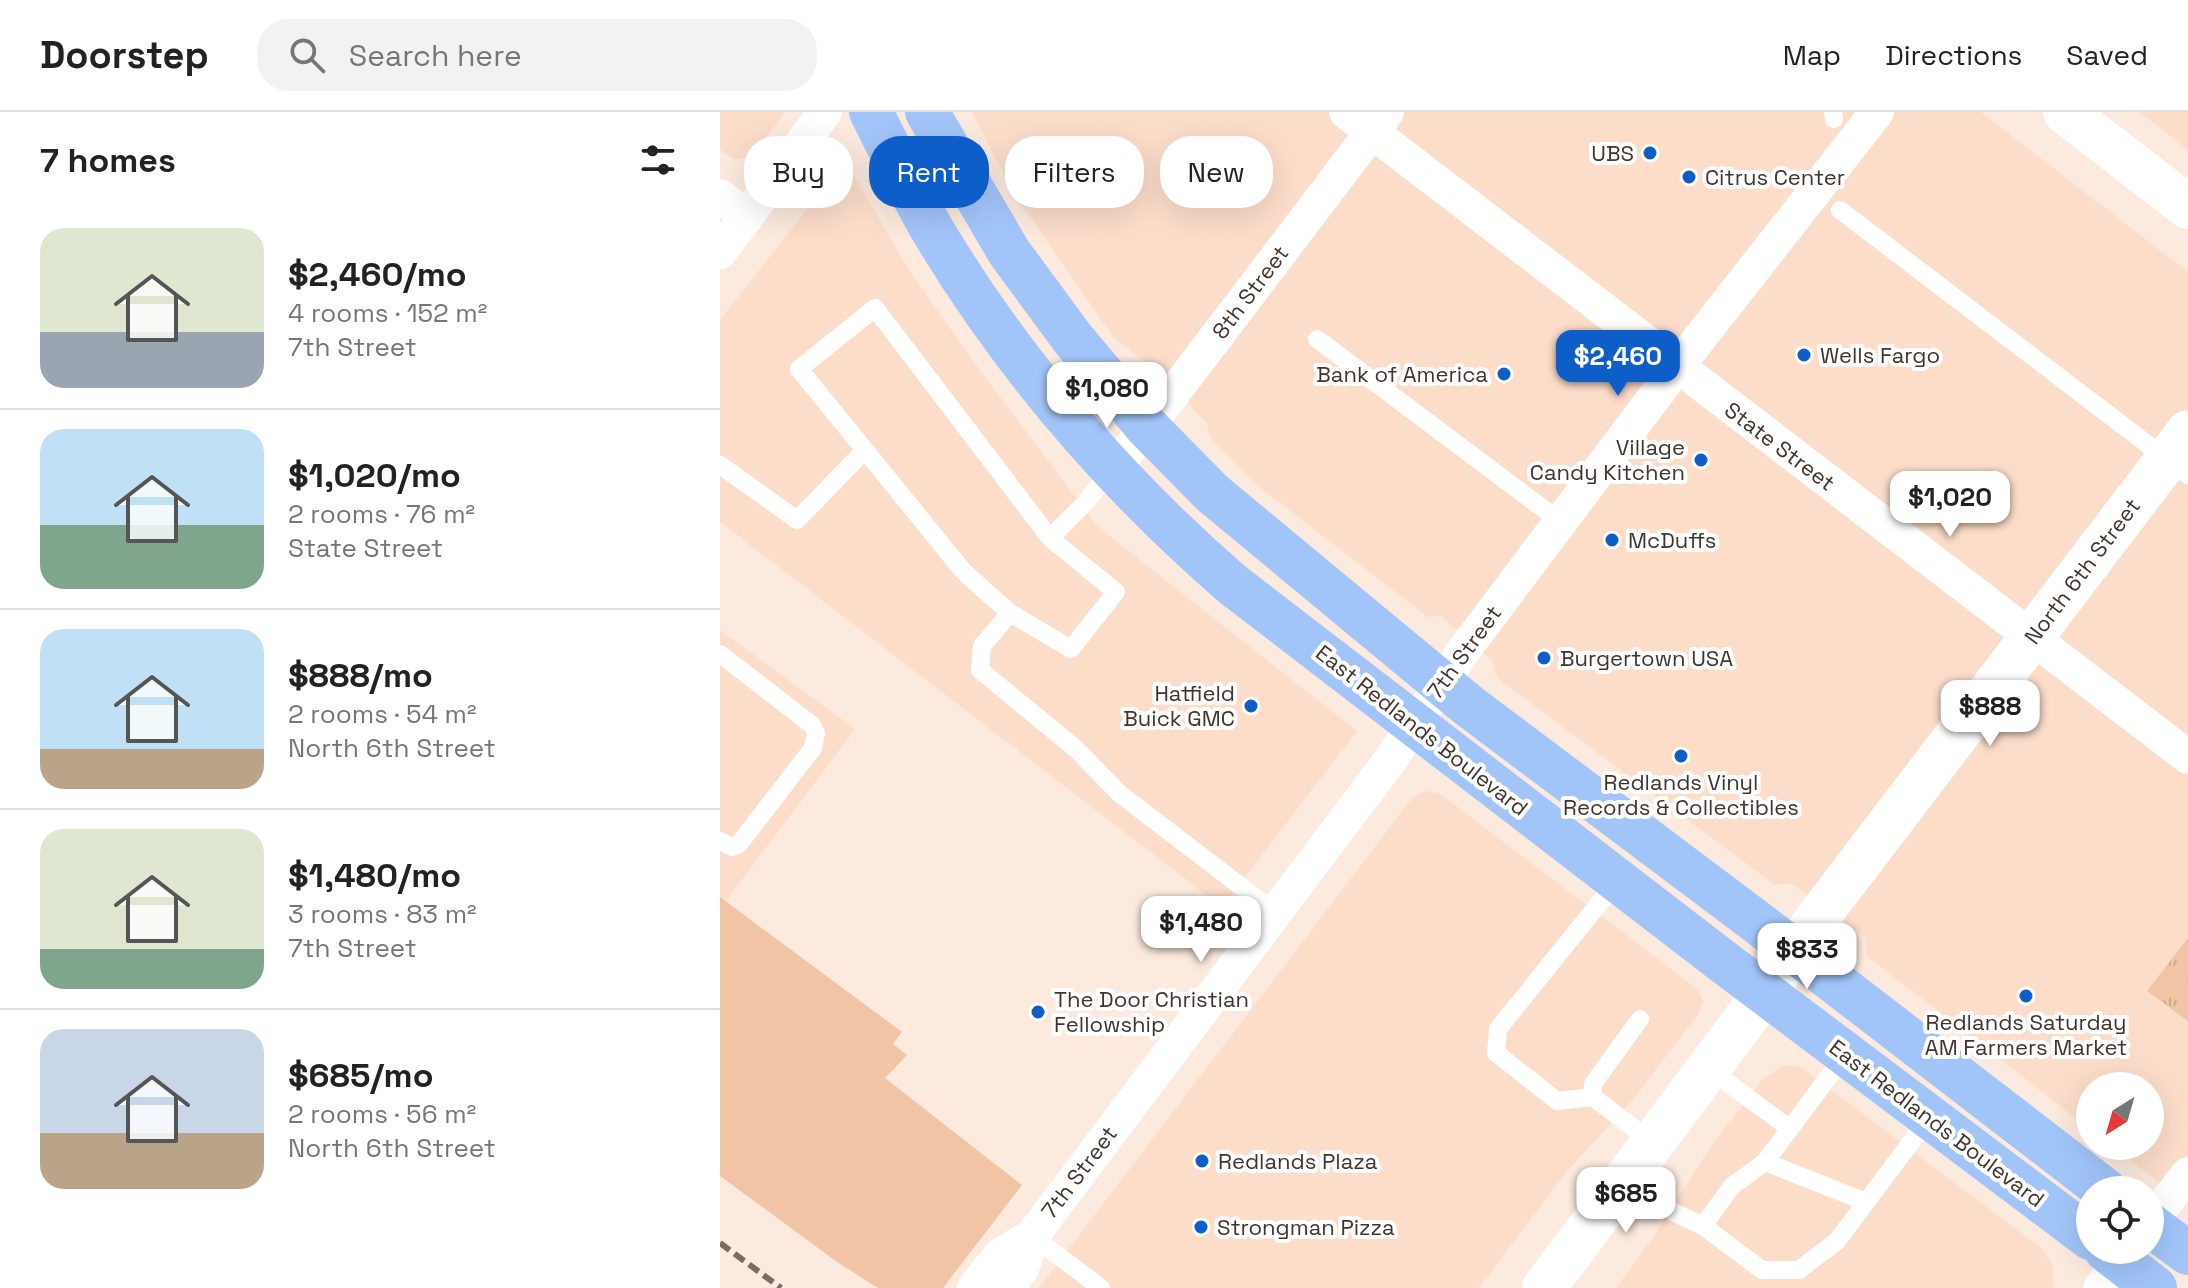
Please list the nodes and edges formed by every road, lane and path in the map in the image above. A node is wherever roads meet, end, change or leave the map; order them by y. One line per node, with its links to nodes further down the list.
1 (825, 112): 10 (street)
2 (871, 112): 18 (main road, East Redlands Boulevard)
3 (927, 112): 14 (main road)
4 (1877, 112): 13 (street, 7th Street)
5 (2065, 112): 8 (main road)
6 (1368, 118): 13 (street, State Street); 14 (street, 8th Street)
7 (720, 196): 10 (street)
8 (2188, 207)
9 (1840, 210): 16 (lane)
10 (747, 217): 11 (street)
11 (720, 252)
12 (1317, 339): 19 (lane)
13 (1677, 367): 19 (street, 7th Street); 22 (street, State Street)
14 (1147, 427): 18 (street, 8th Street); 24 (main road)
15 (865, 450): 17 (lane); 20 (lane); 21 (lane)
16 (2181, 455): 22 (main road, North 6th Street)
17 (720, 465)
18 (1112, 470): 20 (lane); 25 (main road, East Redlands Boulevard)
19 (1561, 522): 24 (street, 7th Street)
20 (1050, 538): 21 (lane)
21 (1010, 613): 29 (lane)
22 (2031, 638): 26 (street, State Street); 30 (main road, North 6th Street)
23 (720, 654): 27 (lane)
24 (1440, 683): 25 (street, 7th Street); 30 (main road)
25 (1414, 724): 28 (main road, East Redlands Boulevard); 29 (street, 7th Street)
26 (2188, 757)
27 (720, 841)
28 (1618, 880): 31 (main road, East Redlands Boulevard); 35 (lane)
29 (1276, 913): 48 (street, 7th Street)
30 (1794, 950): 31 (main road, North 6th Street); 41 (main road)
31 (1764, 993): 33 (main road, East Redlands Boulevard); 34 (main road, North 6th Street)
32 (1640, 1019): 35 (lane)
33 (1845, 1055): 36 (main road, East Redlands Boulevard); 37 (lane)
34 (1709, 1069): 37 (lane); 38 (main road, North 6th Street)
35 (1593, 1097): 38 (lane)
36 (1929, 1118): 43 (lane); 46 (main road, East Redlands Boulevard)
37 (1789, 1128): 39 (lane)
38 (1653, 1143): 42 (main road, North 6th Street)
39 (1765, 1162): 43 (lane); 45 (lane)
40 (2188, 1174): 44 (street)
41 (2087, 1176)
42 (1627, 1177): 45 (lane); 54 (main road, North 6th Street)
43 (1866, 1202): 45 (lane)
44 (2164, 1206)
45 (1703, 1226)
46 (2076, 1232)
47 (2164, 1235): 49 (main road)
48 (1032, 1236): 51 (street, 7th Street); 52 (street, 7th Street); 53 (lane)
49 (2188, 1253)
50 (2119, 1264): 55 (main road, East Redlands Boulevard)
51 (974, 1288)
52 (1007, 1288)
53 (1101, 1288)
54 (1544, 1288)
55 (2155, 1288)

